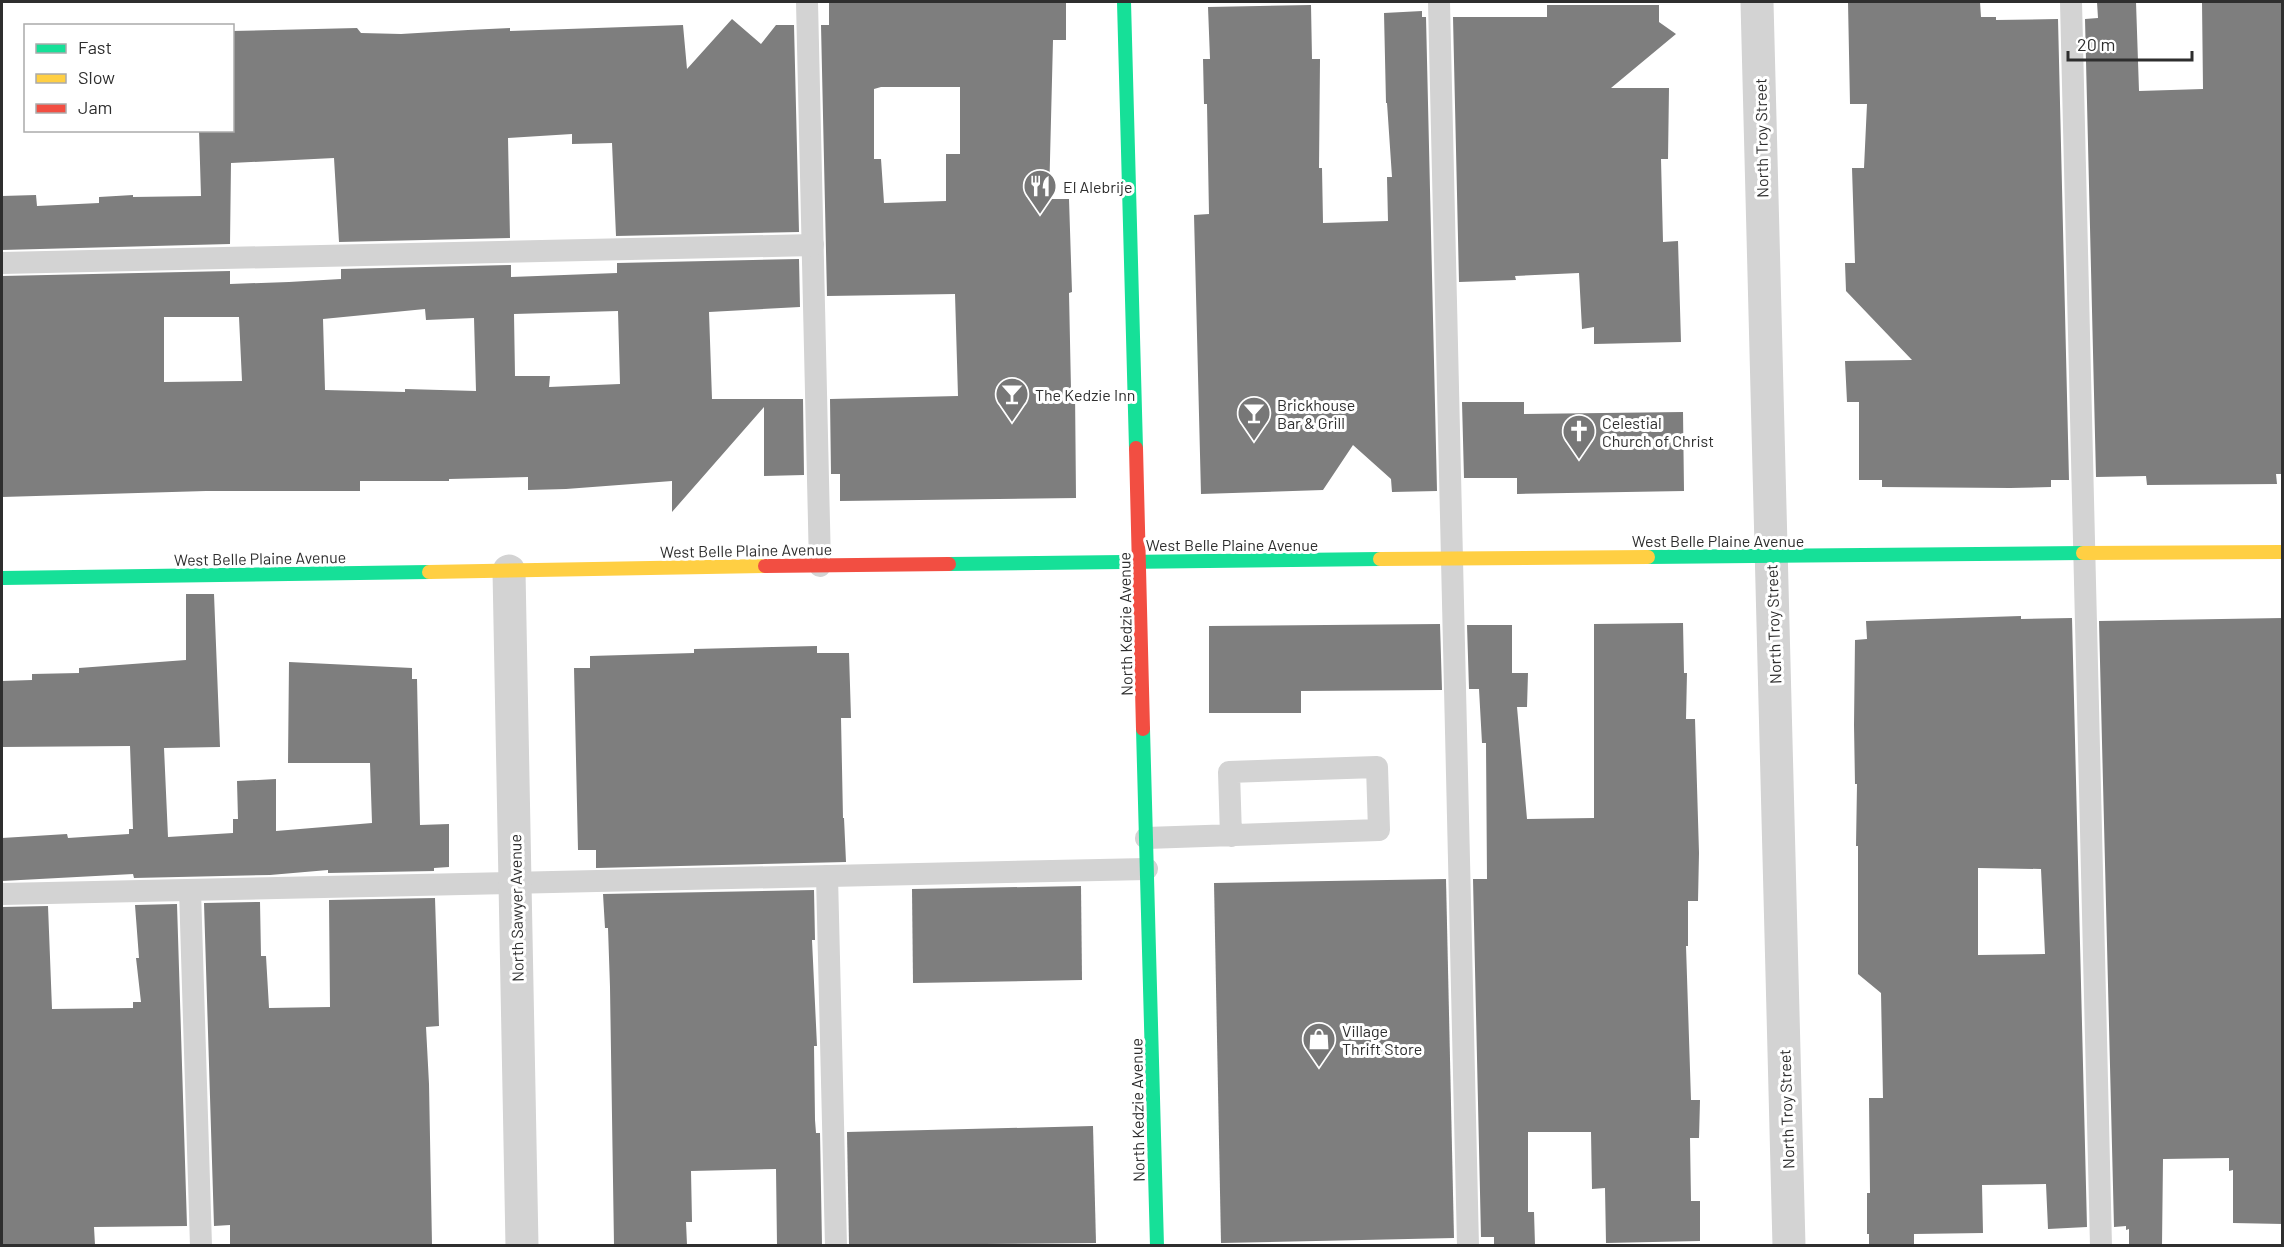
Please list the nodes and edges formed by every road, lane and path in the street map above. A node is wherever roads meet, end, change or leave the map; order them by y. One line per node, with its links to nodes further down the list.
1 (807, 2): 6 (lane)
2 (1124, 2): 12 (street, North Kedzie Avenue)
3 (1439, 2): 11 (lane)
4 (1757, 2): 10 (street, North Troy Street)
5 (2071, 2): 9 (lane)
6 (813, 245): 7 (lane); 13 (lane)
7 (2, 264)
8 (2283, 552): 9 (street, West Belle Plaine Avenue)
9 (2084, 554): 10 (street, West Belle Plaine Avenue); 29 (lane)
10 (1771, 556): 11 (street, West Belle Plaine Avenue); 28 (street, North Troy Street)
11 (1452, 559): 12 (street, West Belle Plaine Avenue); 27 (lane)
12 (1140, 561): 13 (street, West Belle Plaine Avenue); 17 (street, North Kedzie Avenue)
13 (820, 566): 14 (street, West Belle Plaine Avenue)
14 (509, 571): 15 (street, West Belle Plaine Avenue); 20 (street, North Sawyer Avenue)
15 (2, 578)
16 (1231, 836): 16 (lane); 17 (lane)
17 (1146, 838): 18 (street, North Kedzie Avenue)
18 (1148, 869): 19 (lane); 26 (street, North Kedzie Avenue)
19 (828, 876): 20 (lane); 25 (lane)
20 (515, 884): 21 (lane); 24 (street, North Sawyer Avenue)
21 (190, 890): 22 (lane); 23 (lane)
22 (2, 894)
23 (201, 1245)
24 (522, 1245)
25 (836, 1245)
26 (1157, 1245)
27 (1468, 1245)
28 (1789, 1245)
29 (2101, 1245)

